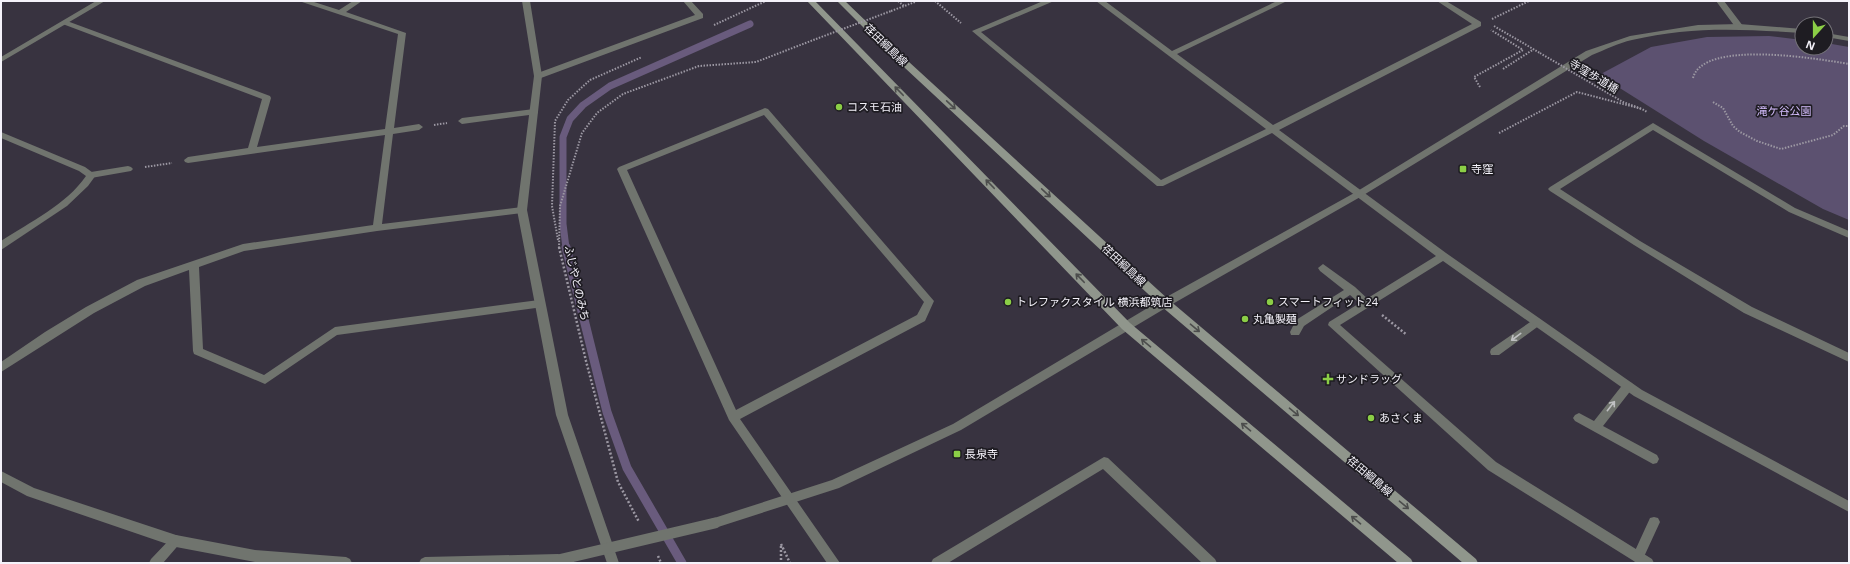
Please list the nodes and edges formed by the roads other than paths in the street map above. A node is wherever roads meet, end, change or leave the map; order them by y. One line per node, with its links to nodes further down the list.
1 (101, 1): 14 (street)
2 (303, 1): 13 (street)
3 (358, 1): 13 (street)
4 (526, 1): 21 (street)
5 (687, 1): 21 (street)
6 (811, 1): 45 (main road, 荏田綱島線, one-way to 6)
7 (841, 1): 41 (main road, 荏田綱島線, one-way to 41)
8 (1050, 1): 25 (street)
9 (1100, 1): 19 (street)
10 (1283, 1): 19 (street)
11 (1441, 1): 25 (street)
12 (1720, 1): 15 (street)
13 (340, 13): 26 (street)
14 (64, 23): 20 (street); 28 (street)
15 (1739, 26): 16 (street); 32 (street)
16 (1794, 30)
17 (1834, 36): 18 (street)
18 (1849, 39)
19 (1171, 54): 25 (street)
20 (1, 60)
21 (538, 76): 22 (street)
22 (534, 112): 23 (street); 33 (street)
23 (462, 121)
24 (419, 127): 26 (street)
25 (1273, 129): 32 (street)
26 (390, 131): 28 (street); 34 (street)
27 (1, 136): 31 (street)
28 (252, 150): 29 (street)
29 (188, 160)
30 (128, 169): 31 (street)
31 (91, 175): 36 (street)
32 (1359, 194): 37 (street); 41 (street)
33 (522, 210): 34 (street); 43 (street)
34 (377, 228): 38 (street)
35 (1849, 235): 48 (street)
36 (1, 246)
37 (1443, 256): 42 (street); 44 (street)
38 (194, 265): 43 (street); 49 (street)
39 (1323, 268): 40 (street)
40 (1351, 290): 42 (street); 46 (street)
41 (1165, 303): 45 (street); 69 (main road, 荏田綱島線, one-way to 69)
42 (1367, 303): 60 (street)
43 (539, 304): 64 (street)
44 (1536, 322): 47 (street, one-way to 47); 50 (street)
45 (1126, 326): 56 (street); 68 (main road, 荏田綱島線, one-way to 45)
46 (1295, 332)
47 (1495, 352)
48 (1849, 358)
49 (1, 368)
50 (1628, 386): 53 (street, one-way to 50); 57 (street)
51 (733, 417): 51 (street); 56 (street)
52 (1579, 418): 53 (street)
53 (1595, 427): 54 (street)
54 (1653, 458)
55 (1, 476): 59 (street)
56 (790, 499): 63 (street, bridge); 65 (street)
57 (1849, 507)
58 (1654, 522): 60 (street)
59 (176, 541): 61 (street); 62 (street)
60 (1643, 560)
61 (155, 563)
62 (346, 563)
63 (425, 563)
64 (613, 563)
65 (834, 563)
66 (937, 563): 67 (street)
67 (1211, 563)
68 (1407, 563)
69 (1472, 563)

